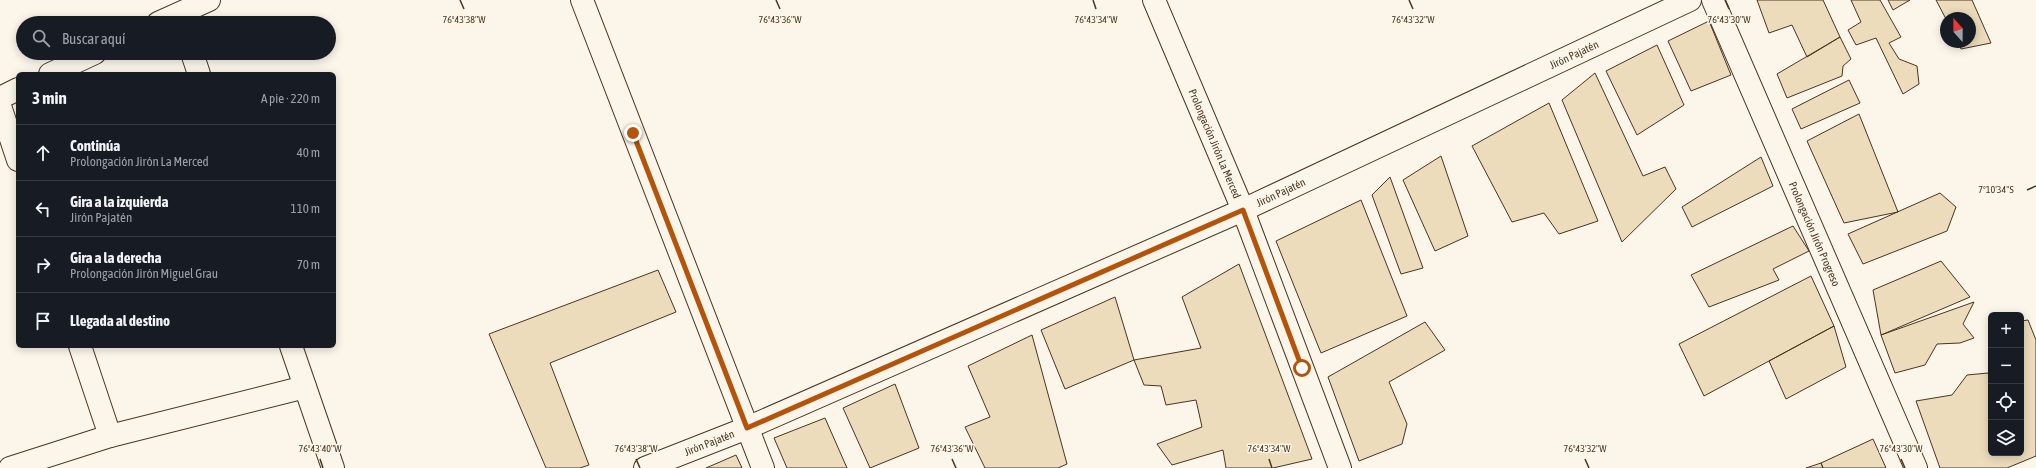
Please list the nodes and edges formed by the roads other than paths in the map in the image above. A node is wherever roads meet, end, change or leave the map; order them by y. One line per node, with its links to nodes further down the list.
1 (209, 0): 6 (street)
2 (582, 0): 19 (street)
3 (1154, 0): 15 (street, Prolongación Jirón La Merced)
4 (1690, 0): 15 (street, Jirón Pajatén)
5 (1713, 0): 26 (street, Prolongación Jirón Progreso)
6 (178, 12)
7 (79, 60): 9 (street)
8 (194, 60): 10 (street)
9 (54, 72)
10 (198, 72)
11 (16, 90): 12 (street)
12 (0, 98)
13 (0, 106): 14 (street)
14 (16, 154)
15 (1243, 210): 19 (street, Jirón Pajatén); 25 (street, Prolongación Jirón La Merced)
16 (81, 348): 20 (street)
17 (292, 348): 18 (street)
18 (305, 388): 20 (street); 22 (street)
19 (747, 428): 23 (street, Jirón Pajatén); 24 (street)
20 (110, 436): 21 (street)
21 (10, 468)
22 (333, 468)
23 (645, 468)
24 (763, 468)
25 (1340, 468)
26 (1916, 468)

